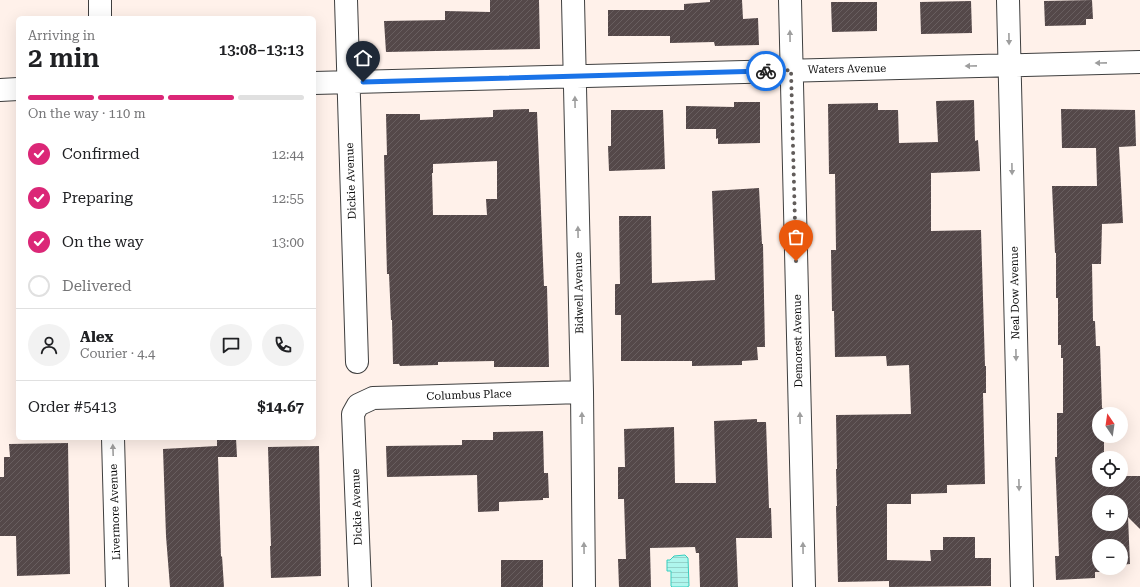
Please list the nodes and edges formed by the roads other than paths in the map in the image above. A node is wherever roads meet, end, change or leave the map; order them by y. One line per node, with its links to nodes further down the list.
1 (100, 0): 6 (street)
2 (346, 0): 11 (street, Dickie Avenue)
3 (573, 0): 10 (street, Bidwell Avenue)
4 (790, 0): 9 (street, Demorest Avenue, one-way to 4)
5 (1008, 0): 8 (street, Neal Dow Avenue, one-way to 8)
6 (100, 16)
7 (1140, 62): 8 (street, Waters Avenue, one-way to 8)
8 (1010, 65): 9 (street, Waters Avenue, one-way to 9); 23 (street, Neal Dow Avenue, one-way to 23)
9 (791, 70): 10 (street, Waters Avenue); 22 (street, Demorest Avenue, one-way to 9)
10 (575, 76): 11 (street, Waters Avenue); 16 (street, Bidwell Avenue, one-way to 10)
11 (348, 82): 12 (street, Waters Avenue); 15 (street, Dickie Avenue)
12 (316, 83)
13 (16, 89): 14 (street)
14 (0, 90)
15 (357, 362)
16 (582, 392): 17 (street, Columbus Place); 21 (street, Bidwell Avenue, one-way to 16)
17 (358, 405): 20 (street, Dickie Avenue)
18 (113, 440): 19 (street, Livermore Avenue, one-way to 18)
19 (117, 587)
20 (360, 587)
21 (584, 587)
22 (804, 587)
23 (1022, 587)

